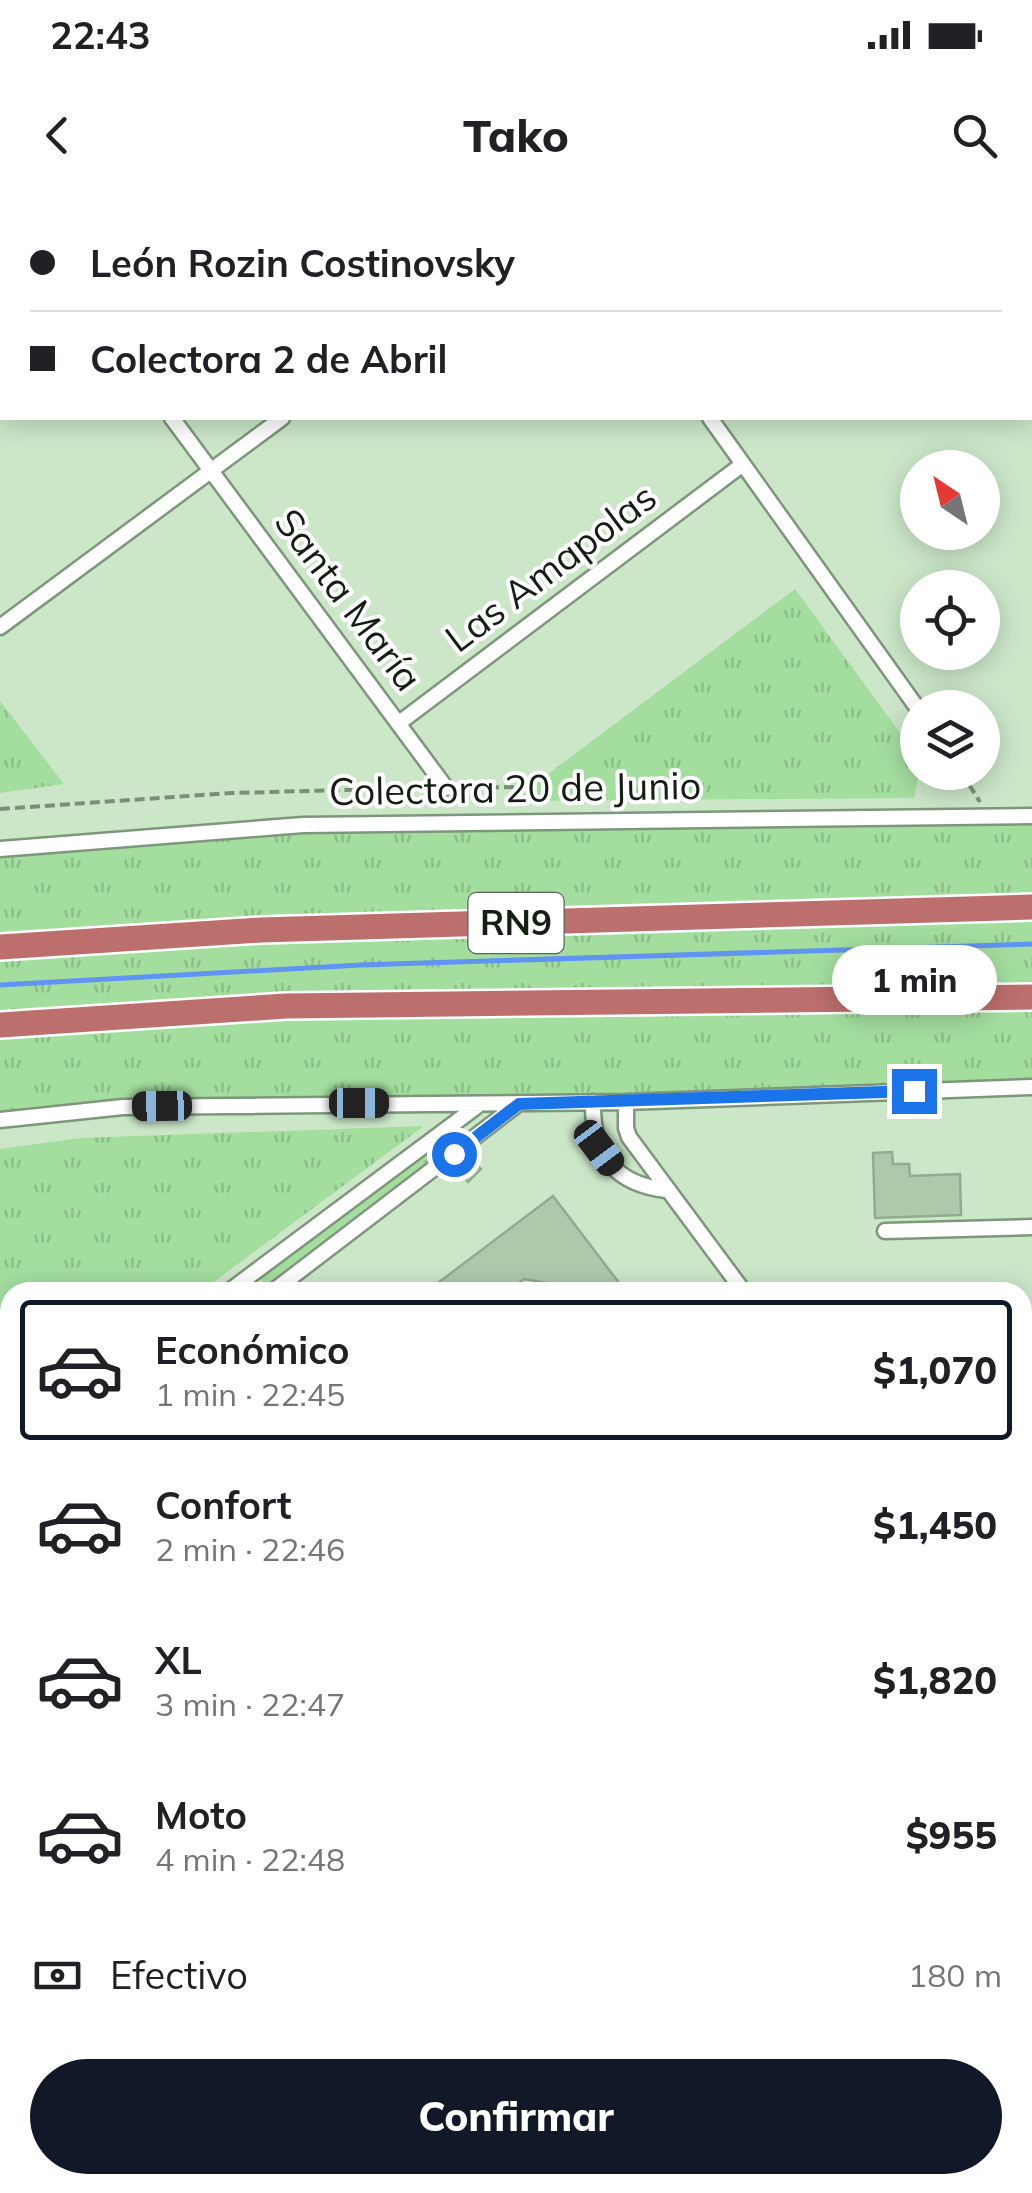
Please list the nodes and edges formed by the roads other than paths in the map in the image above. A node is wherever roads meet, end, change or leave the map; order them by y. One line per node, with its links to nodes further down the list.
1 (174, 420): 5 (street, Santa María)
2 (279, 420): 5 (street)
3 (711, 420): 4 (street)
4 (743, 464): 7 (street); 8 (street, Las Amapolas)
5 (212, 471): 6 (street); 8 (street, Santa María)
6 (0, 627)
7 (904, 690)
8 (399, 724): 9 (street, Santa María)
9 (446, 788)
10 (1032, 816): 11 (street, Colectora 20 de Junio)
11 (0, 849)
12 (1032, 907): 13 (highway, RN9)
13 (0, 947)
14 (1032, 997): 15 (highway, RN9)
15 (0, 1025)
16 (1032, 1086): 18 (street)
17 (592, 1102): 18 (street); 20 (street); 22 (street)
18 (626, 1102): 22 (street)
19 (480, 1104): 20 (street); 21 (street); 25 (street)
20 (519, 1104): 26 (street)
21 (0, 1120)
22 (666, 1190): 27 (street)
23 (1032, 1227): 24 (street)
24 (885, 1231)
25 (241, 1282)
26 (285, 1282)
27 (736, 1282)

